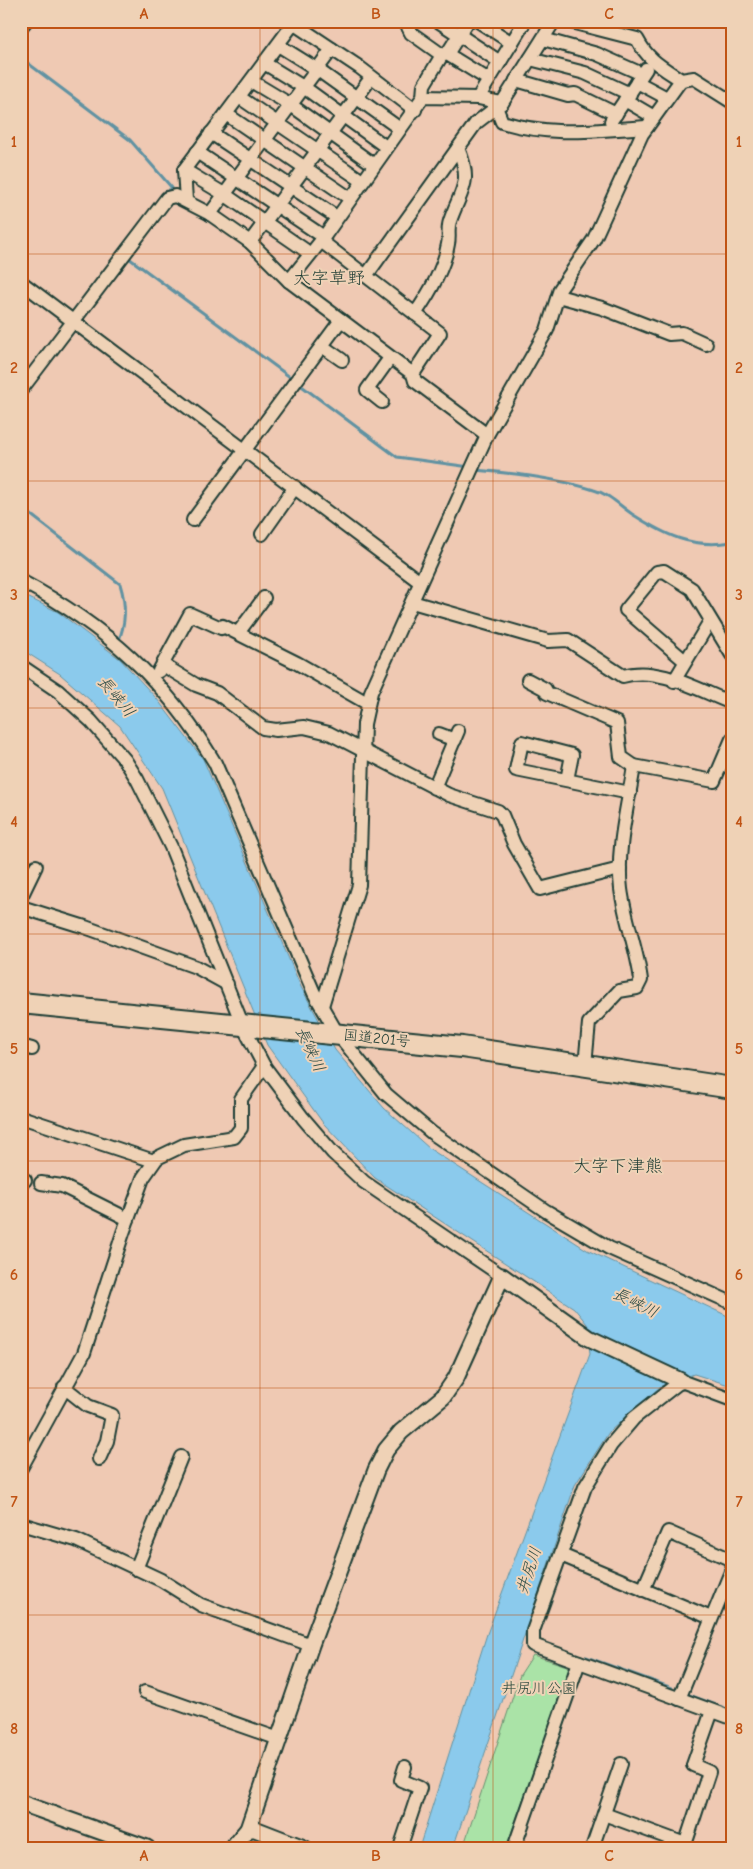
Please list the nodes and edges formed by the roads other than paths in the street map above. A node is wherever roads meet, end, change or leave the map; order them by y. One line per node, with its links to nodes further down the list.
1 (26, 21): 10 (street)
2 (412, 21): 16 (street)
3 (438, 21): 11 (street)
4 (468, 21): 11 (street)
5 (478, 21): 13 (street)
6 (554, 21): 12 (street)
7 (567, 21): 18 (street)
8 (522, 22): 13 (street)
9 (291, 23): 14 (street); 15 (street)
10 (21, 27)
11 (459, 35): 16 (street); 19 (street)
12 (543, 39): 17 (street); 23 (street)
13 (512, 43): 19 (street)
14 (278, 45): 20 (street); 21 (street)
15 (332, 49): 21 (street); 22 (street)
16 (445, 55): 24 (street); 31 (street)
17 (530, 59): 25 (street); 32 (street)
18 (652, 60): 23 (street); 26 (street)
19 (500, 62): 24 (street)
20 (264, 63): 27 (street); 28 (street)
21 (318, 70): 28 (street); 30 (street)
22 (372, 78): 30 (street); 38 (street)
23 (640, 78): 32 (street); 34 (street)
24 (489, 80): 33 (street)
25 (516, 80): 36 (street); 40 (street)
26 (681, 80): 34 (street); 35 (street)
27 (251, 81): 29 (street); 37 (street)
28 (305, 88): 37 (street); 41 (street)
29 (238, 97): 39 (street); 43 (street)
30 (357, 97): 41 (street); 44 (street)
31 (423, 97): 33 (street); 38 (street)
32 (627, 97): 40 (street); 42 (street)
33 (478, 98): 36 (street)
34 (667, 98): 42 (street)
35 (732, 102)
36 (499, 105): 45 (street); 50 (street)
37 (291, 106): 43 (street); 47 (street)
38 (410, 110): 44 (street); 67 (street)
39 (226, 114): 46 (street); 48 (street)
40 (616, 114): 45 (street)
41 (343, 116): 47 (street); 49 (street)
42 (651, 122): 45 (street); 74 (street)
43 (278, 123): 48 (street); 51 (street)
44 (396, 126): 49 (street)
45 (606, 129)
46 (211, 133): 52 (street); 53 (street)
47 (330, 133): 51 (street); 54 (street)
48 (265, 140): 53 (street); 55 (street)
49 (382, 144): 54 (street)
50 (458, 148): 71 (street); 75 (street)
51 (318, 149): 55 (street); 58 (street)
52 (197, 152): 56 (street); 57 (street)
53 (251, 158): 57 (street); 59 (street)
54 (370, 162): 58 (street)
55 (305, 167): 59 (street); 61 (street)
56 (184, 170): 60 (street); 62 (street)
57 (237, 177): 60 (street); 63 (street)
58 (358, 178): 61 (street)
59 (291, 186): 63 (street); 65 (street)
60 (224, 194): 64 (street); 66 (street)
61 (346, 195): 65 (street)
62 (186, 200): 64 (street); 77 (street)
63 (277, 205): 66 (street); 67 (street)
64 (210, 214): 68 (street)
65 (332, 214): 67 (street)
66 (265, 221): 68 (street); 69 (street)
67 (319, 237): 69 (street); 71 (street); 73 (street)
68 (250, 242): 73 (street)
69 (305, 250): 70 (street)
70 (295, 265)
71 (366, 276): 75 (street)
72 (21, 282): 77 (street)
73 (289, 282): 76 (street)
74 (558, 296): 78 (street); 85 (street)
75 (415, 314): 82 (street)
76 (341, 320): 79 (street); 80 (street)
77 (73, 321): 83 (street); 86 (street)
78 (706, 344)
79 (322, 346): 81 (street); 86 (street)
80 (390, 358): 82 (street); 84 (street)
81 (342, 360)
82 (413, 374): 85 (street)
83 (21, 390)
84 (382, 402)
85 (487, 435): 91 (street)
86 (244, 449): 87 (street); 88 (street)
87 (295, 488): 89 (street); 91 (street)
88 (193, 520)
89 (262, 534)
90 (21, 581): 100 (street)
91 (420, 582): 93 (street)
92 (264, 598): 95 (street)
93 (412, 602): 102 (street); 103 (street)
94 (710, 621): 96 (street); 97 (street); 97 (street)
95 (238, 633): 98 (street); 103 (street)
96 (732, 655)
97 (685, 661): 102 (street)
98 (163, 665): 100 (street); 107 (street)
99 (21, 666): 116 (street)
100 (152, 679): 118 (street)
101 (528, 680): 108 (street)
102 (674, 681): 104 (street)
103 (367, 704): 107 (street)
104 (732, 704)
105 (439, 734): 110 (street)
106 (732, 739): 108 (street)
107 (362, 751): 110 (street); 118 (street)
108 (634, 766): 111 (street)
109 (567, 780): 109 (street); 111 (street)
110 (434, 788): 113 (street)
111 (630, 793): 113 (street)
112 (36, 866): 114 (street)
113 (620, 869): 121 (street)
114 (21, 897)
115 (21, 907): 116 (street)
116 (227, 984): 119 (street)
117 (21, 1003): 119 (highway, 国道201号)
118 (322, 1006): 120 (street)
119 (247, 1026): 120 (highway, 国道201号); 122 (street)
120 (334, 1033): 121 (highway, 国道201号); 129 (street)
121 (585, 1065): 123 (highway, 国道201号)
122 (264, 1066): 125 (street); 128 (street)
123 (732, 1088)
124 (21, 1117): 125 (street)
125 (154, 1161): 127 (street)
126 (41, 1183): 127 (street)
127 (128, 1219): 131 (street)
128 (502, 1276): 130 (street); 143 (street)
129 (732, 1303)
130 (681, 1381): 132 (street); 137 (street)
131 (64, 1387): 134 (street); 135 (street)
132 (732, 1400)
133 (181, 1457): 140 (street)
134 (99, 1459)
135 (21, 1468)
136 (21, 1524): 140 (street)
137 (561, 1555): 141 (street); 144 (street)
138 (732, 1560): 141 (street)
139 (732, 1568): 142 (street)
140 (136, 1569): 143 (street)
141 (643, 1590): 142 (street)
142 (711, 1618): 146 (street)
143 (311, 1645): 149 (street)
144 (579, 1662): 146 (street); 160 (street)
145 (145, 1692): 149 (street)
146 (679, 1699): 147 (street)
147 (712, 1711): 148 (street); 155 (street)
148 (732, 1718)
149 (279, 1738): 154 (street)
150 (621, 1764): 153 (street)
151 (405, 1767): 159 (street)
152 (21, 1803): 156 (street)
153 (604, 1814): 155 (street); 161 (street)
154 (248, 1829): 157 (street); 158 (street)
155 (684, 1846)
156 (147, 1848)
157 (232, 1848)
158 (304, 1848)
159 (400, 1848)
160 (514, 1848)
161 (592, 1848)

